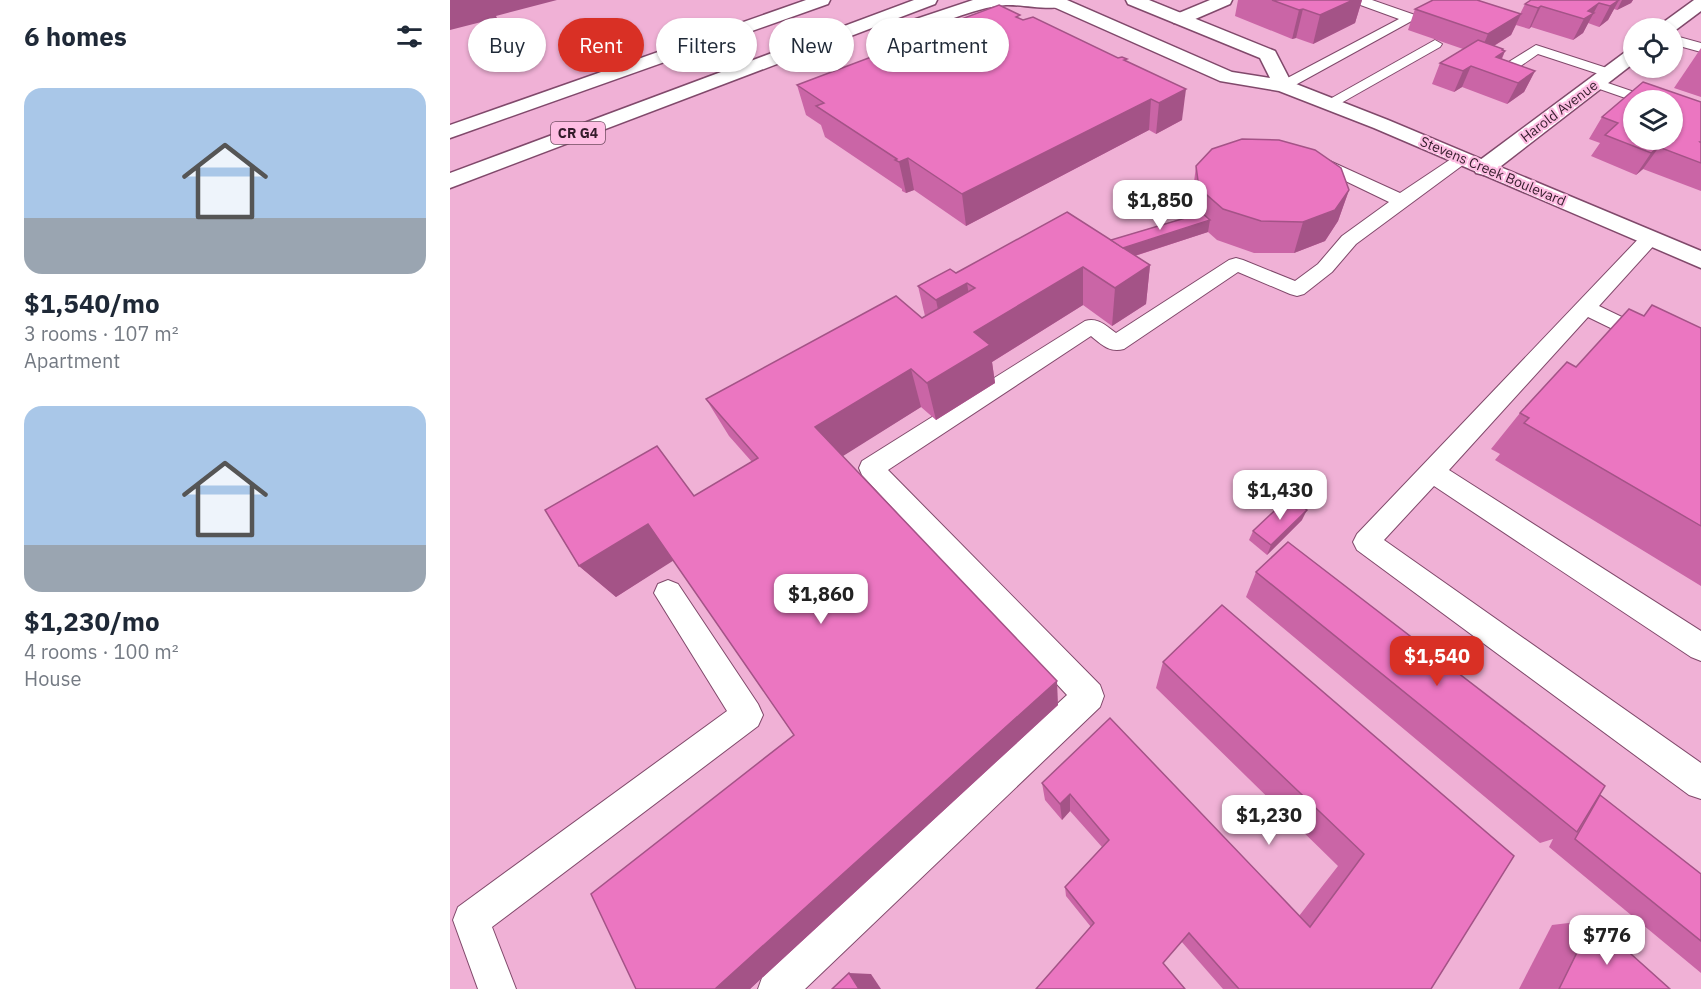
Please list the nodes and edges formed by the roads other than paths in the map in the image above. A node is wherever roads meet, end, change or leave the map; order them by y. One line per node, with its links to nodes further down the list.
1 (782, 0): 16 (main road)
2 (822, 0): 16 (main road)
3 (929, 0): 18 (main road, CR G4)
4 (1134, 0): 10 (main road)
5 (1224, 0): 10 (main road)
6 (1360, 0): 19 (lane)
7 (1057, 2): 18 (main road); 19 (main road, Stevens Creek Boulevard)
8 (1701, 3): 9 (main road)
9 (1681, 18)
10 (1180, 19): 19 (main road)
11 (1683, 42): 13 (lane)
12 (1435, 44): 21 (lane)
13 (1701, 48)
14 (1623, 62): 17 (main road, Harold Avenue)
15 (1504, 71): 17 (lane)
16 (611, 74): 22 (main road)
17 (1602, 78): 20 (lane); 24 (main road, Harold Avenue)
18 (706, 85): 25 (main road, CR G4)
19 (1283, 86): 21 (main road, Stevens Creek Boulevard)
20 (1625, 90)
21 (1329, 104): 24 (main road, Stevens Creek Boulevard)
22 (450, 132)
23 (1310, 157): 26 (lane)
24 (1474, 163): 26 (lane); 27 (main road, Stevens Creek Boulevard)
25 (450, 181)
26 (1402, 201): 36 (lane)
27 (1650, 238): 28 (main road, Stevens Creek Boulevard); 29 (lane)
28 (1701, 260)
29 (1584, 307): 30 (lane); 31 (lane)
30 (1701, 364)
31 (1431, 471): 33 (lane); 34 (lane)
32 (668, 593): 35 (lane)
33 (1701, 647)
34 (1701, 783)
35 (497, 989)
36 (777, 989)

